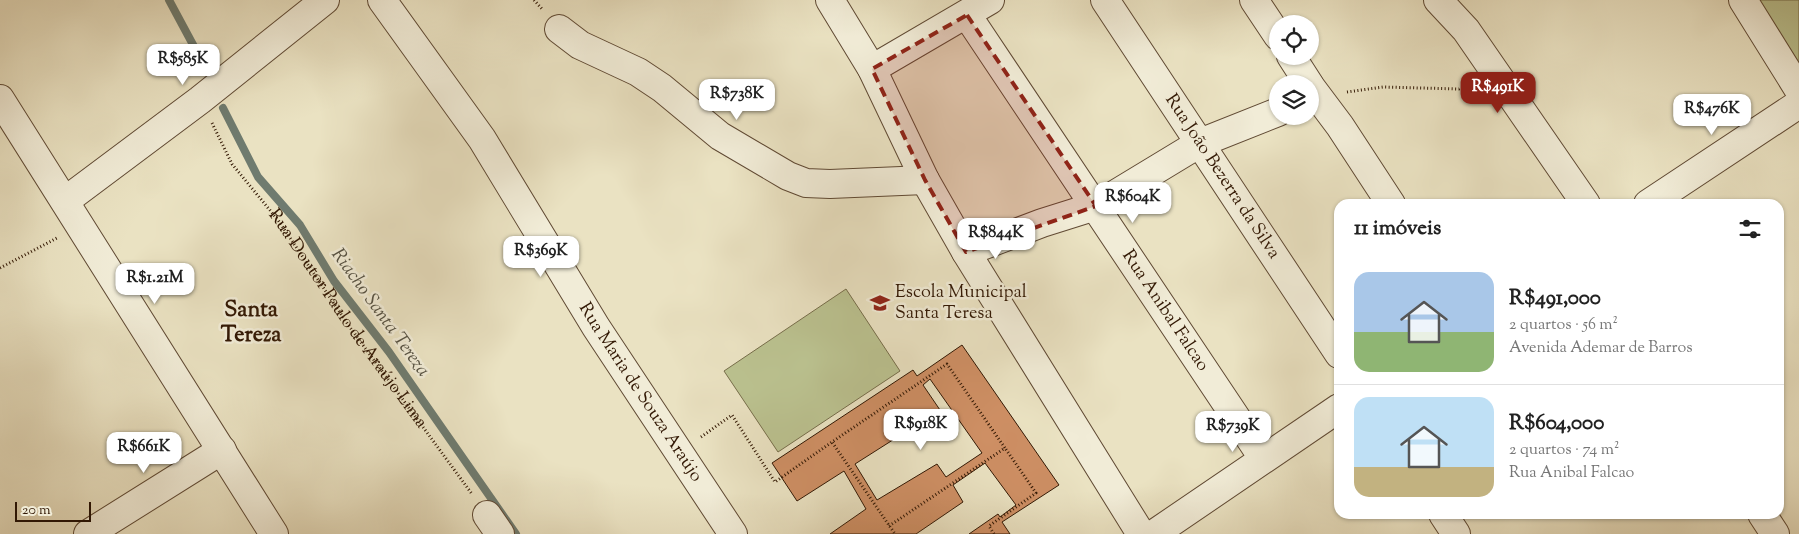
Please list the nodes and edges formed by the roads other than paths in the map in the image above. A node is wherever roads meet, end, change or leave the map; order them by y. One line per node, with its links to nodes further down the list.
1 (324, 0): 23 (street)
2 (382, 0): 35 (street, Rua Maria de Souza Araújo)
3 (830, 0): 12 (street)
4 (990, 0): 9 (street)
5 (1105, 0): 18 (street, Rua João Bezerra da Silva)
6 (1254, 0): 10 (street)
7 (1438, 0): 21 (street)
8 (1743, 0): 13 (street)
9 (967, 15): 12 (street); 24 (street, Rua Anibal Falcao)
10 (1269, 22)
11 (559, 29): 19 (street)
12 (872, 69): 19 (street)
13 (1799, 90)
14 (0, 99): 23 (street)
15 (1319, 101): 20 (street)
16 (1799, 104): 22 (street)
17 (1269, 116): 18 (street)
18 (1200, 143): 24 (street); 26 (street, Rua João Bezerra da Silva)
19 (925, 180): 25 (street)
20 (1388, 199)
21 (1583, 199)
22 (1656, 199)
23 (64, 201): 28 (street)
24 (1096, 206): 25 (street); 29 (street, Rua Anibal Falcao)
25 (966, 252): 36 (street)
26 (1334, 346)
27 (1334, 411): 29 (street)
28 (222, 450): 33 (street); 34 (street)
29 (1263, 458): 32 (street)
30 (1446, 519): 38 (street)
31 (1765, 519): 39 (street)
32 (1182, 526): 37 (street)
33 (88, 534)
34 (274, 534)
35 (733, 534)
36 (1141, 534)
37 (1154, 534)
38 (1456, 534)
39 (1775, 534)

